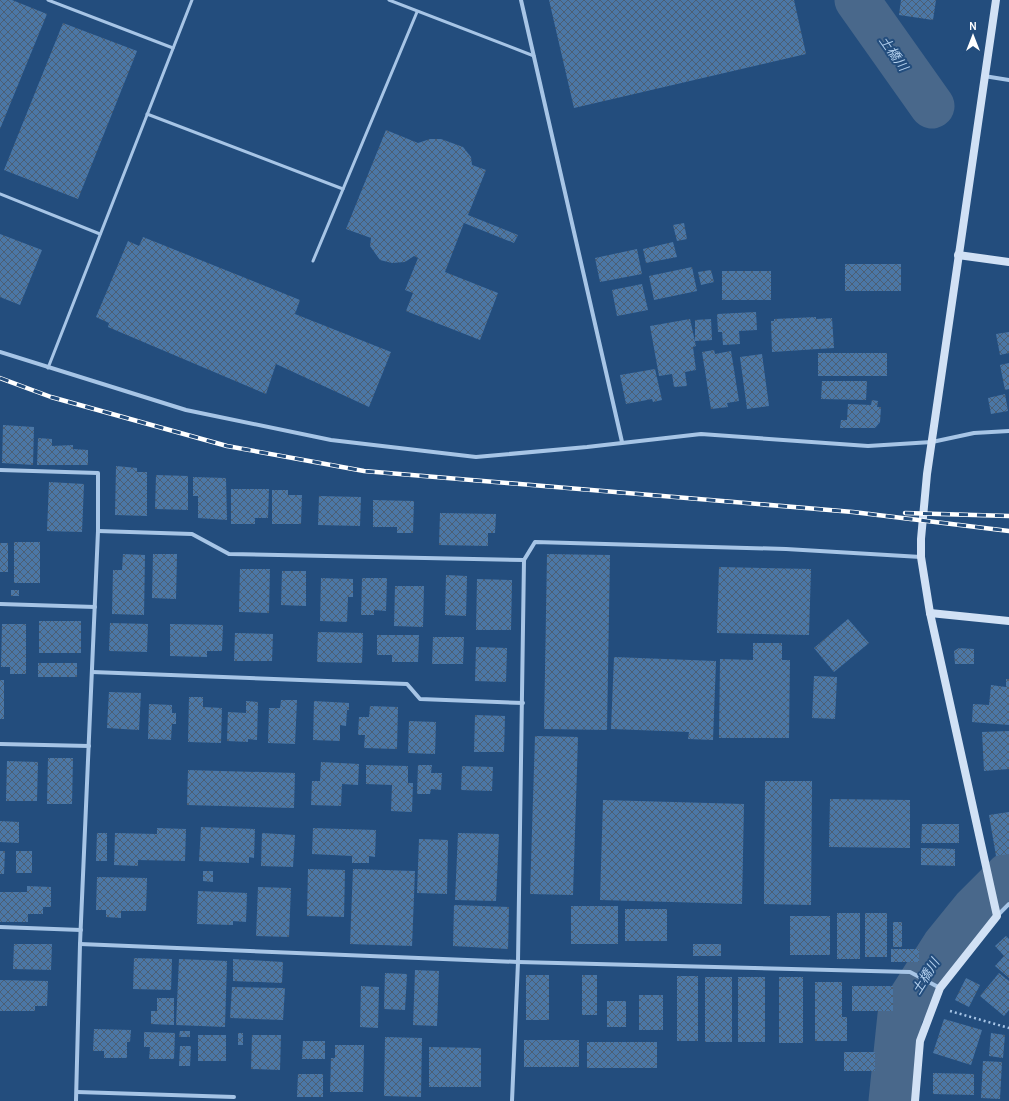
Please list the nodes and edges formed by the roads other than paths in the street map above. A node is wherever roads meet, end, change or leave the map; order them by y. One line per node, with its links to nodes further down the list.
1 (48, 0): 7 (lane)
2 (192, 0): 7 (lane)
3 (389, 0): 6 (lane)
4 (521, 0): 8 (street)
5 (996, 0): 9 (street)
6 (417, 12): 8 (lane); 12 (lane)
7 (173, 48): 11 (lane)
8 (534, 56): 21 (street)
9 (984, 76): 10 (street); 15 (street)
10 (1009, 80)
11 (147, 114): 12 (lane); 14 (lane)
12 (343, 189): 16 (lane)
13 (0, 194): 14 (lane)
14 (100, 234): 19 (lane)
15 (958, 255): 17 (street); 22 (street)
16 (312, 261)
17 (1009, 262)
18 (0, 352): 19 (street)
19 (48, 368): 21 (street)
20 (1009, 431): 22 (street)
21 (622, 442): 22 (street)
22 (932, 442): 25 (street)
23 (0, 470): 24 (street)
24 (98, 531): 26 (street); 28 (street)
25 (921, 557): 26 (street); 29 (street)
26 (524, 560): 32 (street)
27 (0, 604): 28 (street)
28 (95, 607): 31 (street)
29 (930, 613): 30 (street); 36 (street)
30 (1009, 620)
31 (92, 672): 32 (street); 34 (street)
32 (523, 702): 40 (street)
33 (0, 744): 34 (street)
34 (89, 746): 38 (street)
35 (1009, 904): 36 (street)
36 (997, 916): 41 (street)
37 (0, 927): 38 (street)
38 (81, 930): 39 (street)
39 (80, 944): 40 (street); 42 (street)
40 (518, 962): 41 (street); 45 (street)
41 (940, 988): 46 (street)
42 (77, 1092): 43 (street); 44 (street)
43 (234, 1097)
44 (76, 1101)
45 (512, 1101)
46 (915, 1101)

